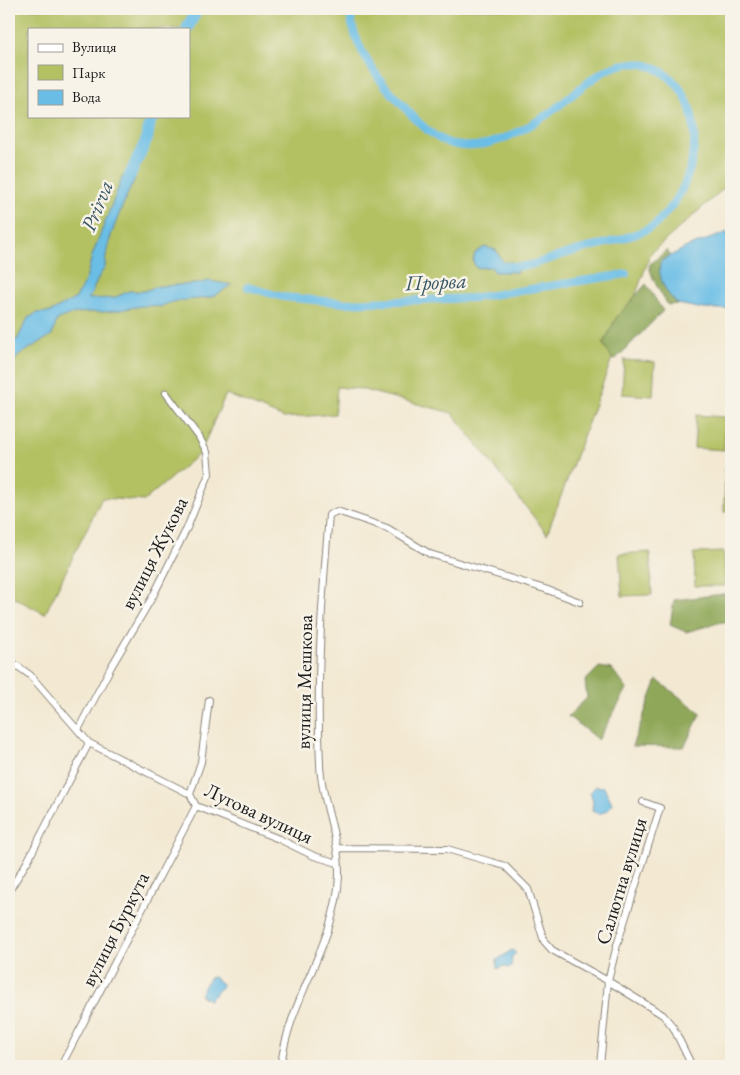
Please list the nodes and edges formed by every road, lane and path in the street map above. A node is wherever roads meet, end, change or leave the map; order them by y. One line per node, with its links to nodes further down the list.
1 (166, 393): 5 (street, вулиця Жукова)
2 (580, 602): 10 (street, вулиця Мешкова)
3 (9, 660): 5 (street, Лугова вулиця)
4 (209, 700): 7 (street)
5 (79, 728): 6 (street, Лугова вулиця)
6 (90, 743): 7 (street, Лугова вулиця); 12 (street)
7 (190, 794): 9 (street, Лугова вулиця)
8 (643, 802): 13 (street, Салютна вулиця)
9 (196, 806): 11 (street, Лугова вулиця); 14 (street, вулиця Буркута)
10 (338, 848): 11 (street, вулиця Мешкова); 13 (street, Салютна вулиця)
11 (338, 863): 15 (street, вулиця Мешкова)
12 (9, 891)
13 (608, 981): 16 (street, Салютна вулиця); 17 (street, Салютна вулиця)
14 (62, 1066)
15 (281, 1066)
16 (600, 1066)
17 (692, 1066)

